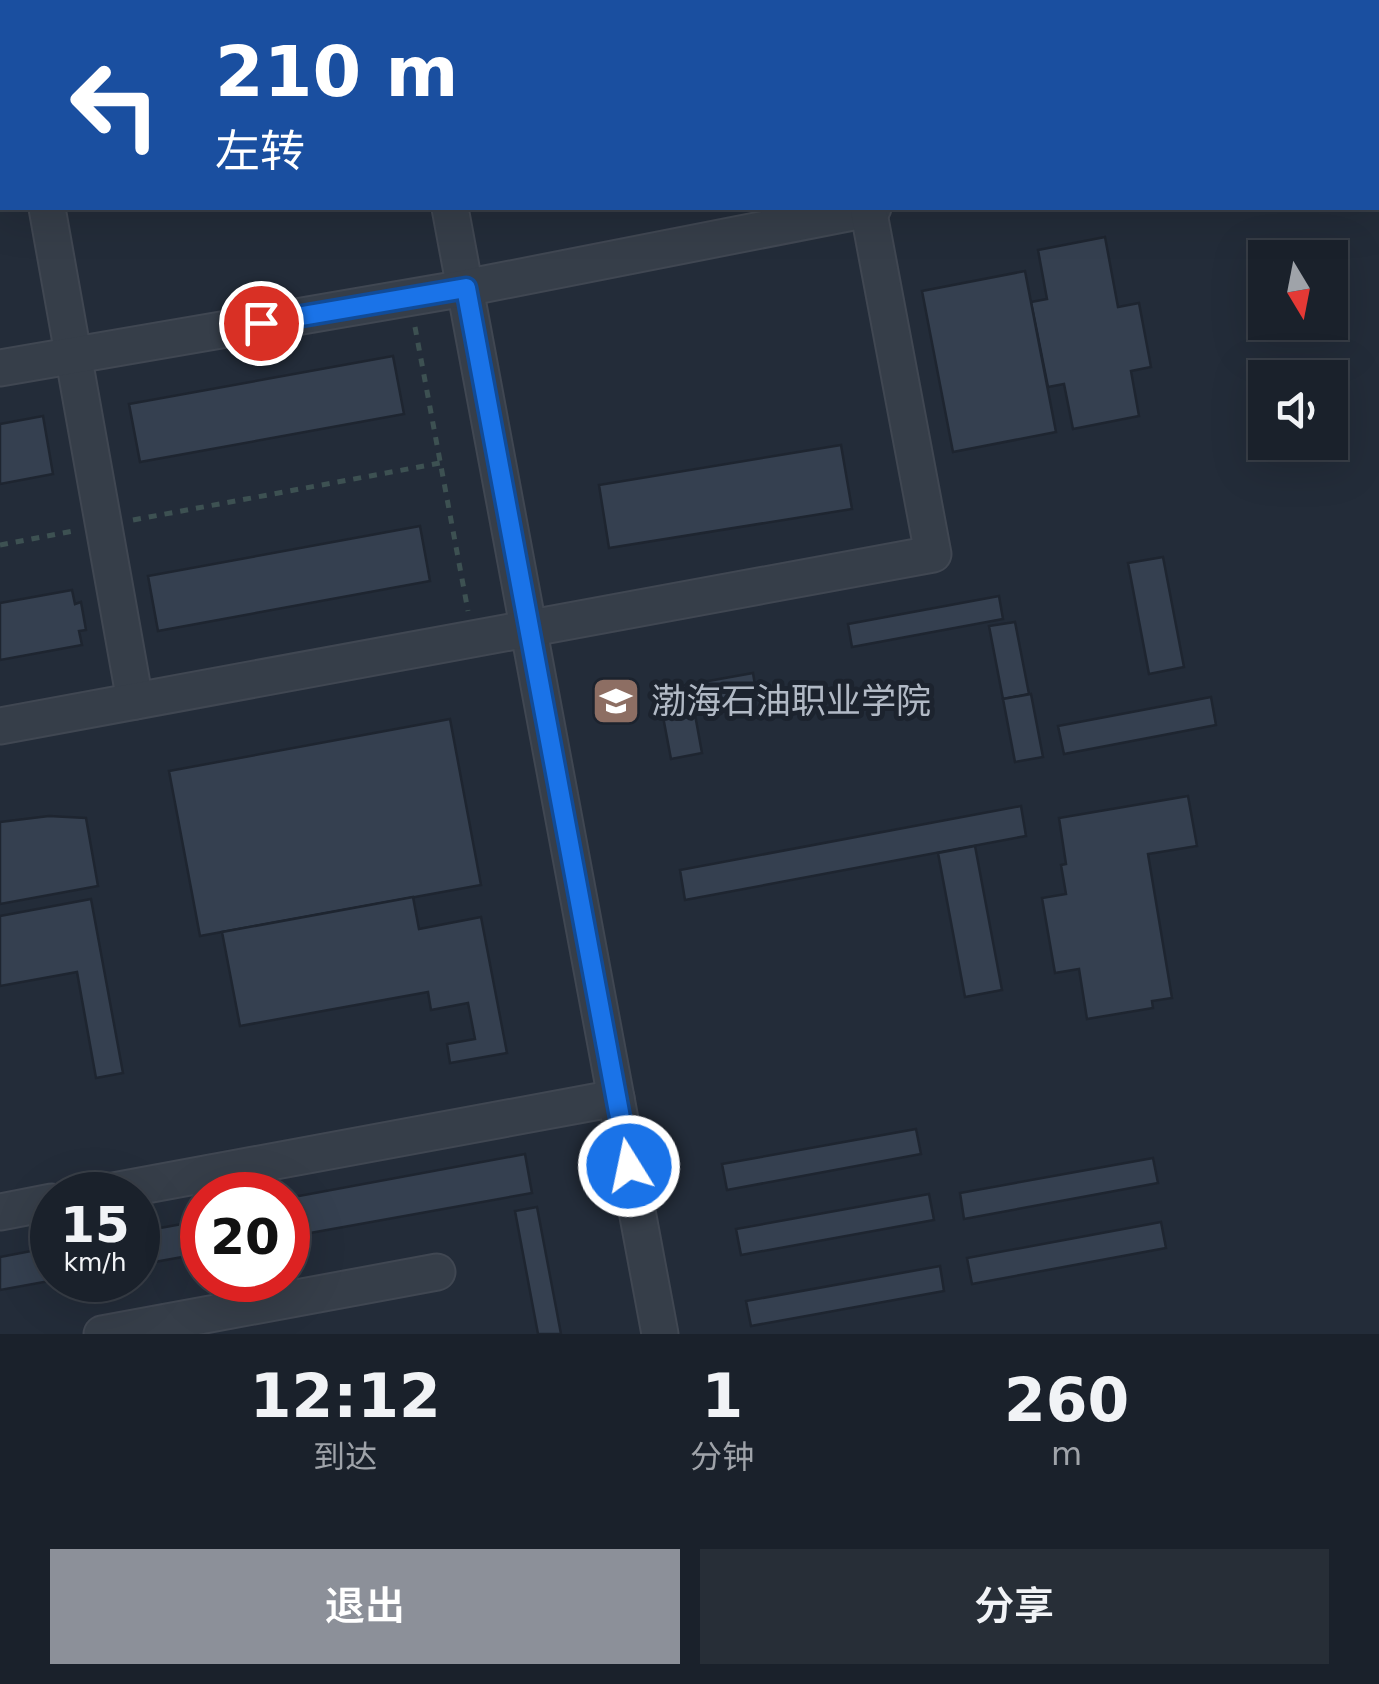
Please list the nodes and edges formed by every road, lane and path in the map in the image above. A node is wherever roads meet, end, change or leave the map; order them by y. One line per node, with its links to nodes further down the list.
1 (47, 210): 7 (lane)
2 (450, 210): 5 (lane)
3 (860, 210): 5 (lane)
4 (870, 210): 12 (lane)
5 (466, 288): 6 (lane); 12 (lane)
6 (410, 297): 7 (lane); 9 (path)
7 (75, 355): 8 (lane); 10 (lane)
8 (0, 368)
9 (440, 463): 10 (path); 13 (path)
10 (104, 525): 11 (path); 14 (lane)
11 (0, 544)
12 (529, 628): 13 (lane); 16 (lane)
13 (472, 639): 14 (lane)
14 (134, 701): 15 (lane)
15 (0, 726)
16 (616, 1098): 17 (lane); 23 (lane)
17 (160, 1182)
18 (30, 1206): 19 (lane)
19 (0, 1212)
20 (436, 1272): 21 (lane)
21 (167, 1328): 22 (lane)
22 (102, 1334)
23 (660, 1334)

